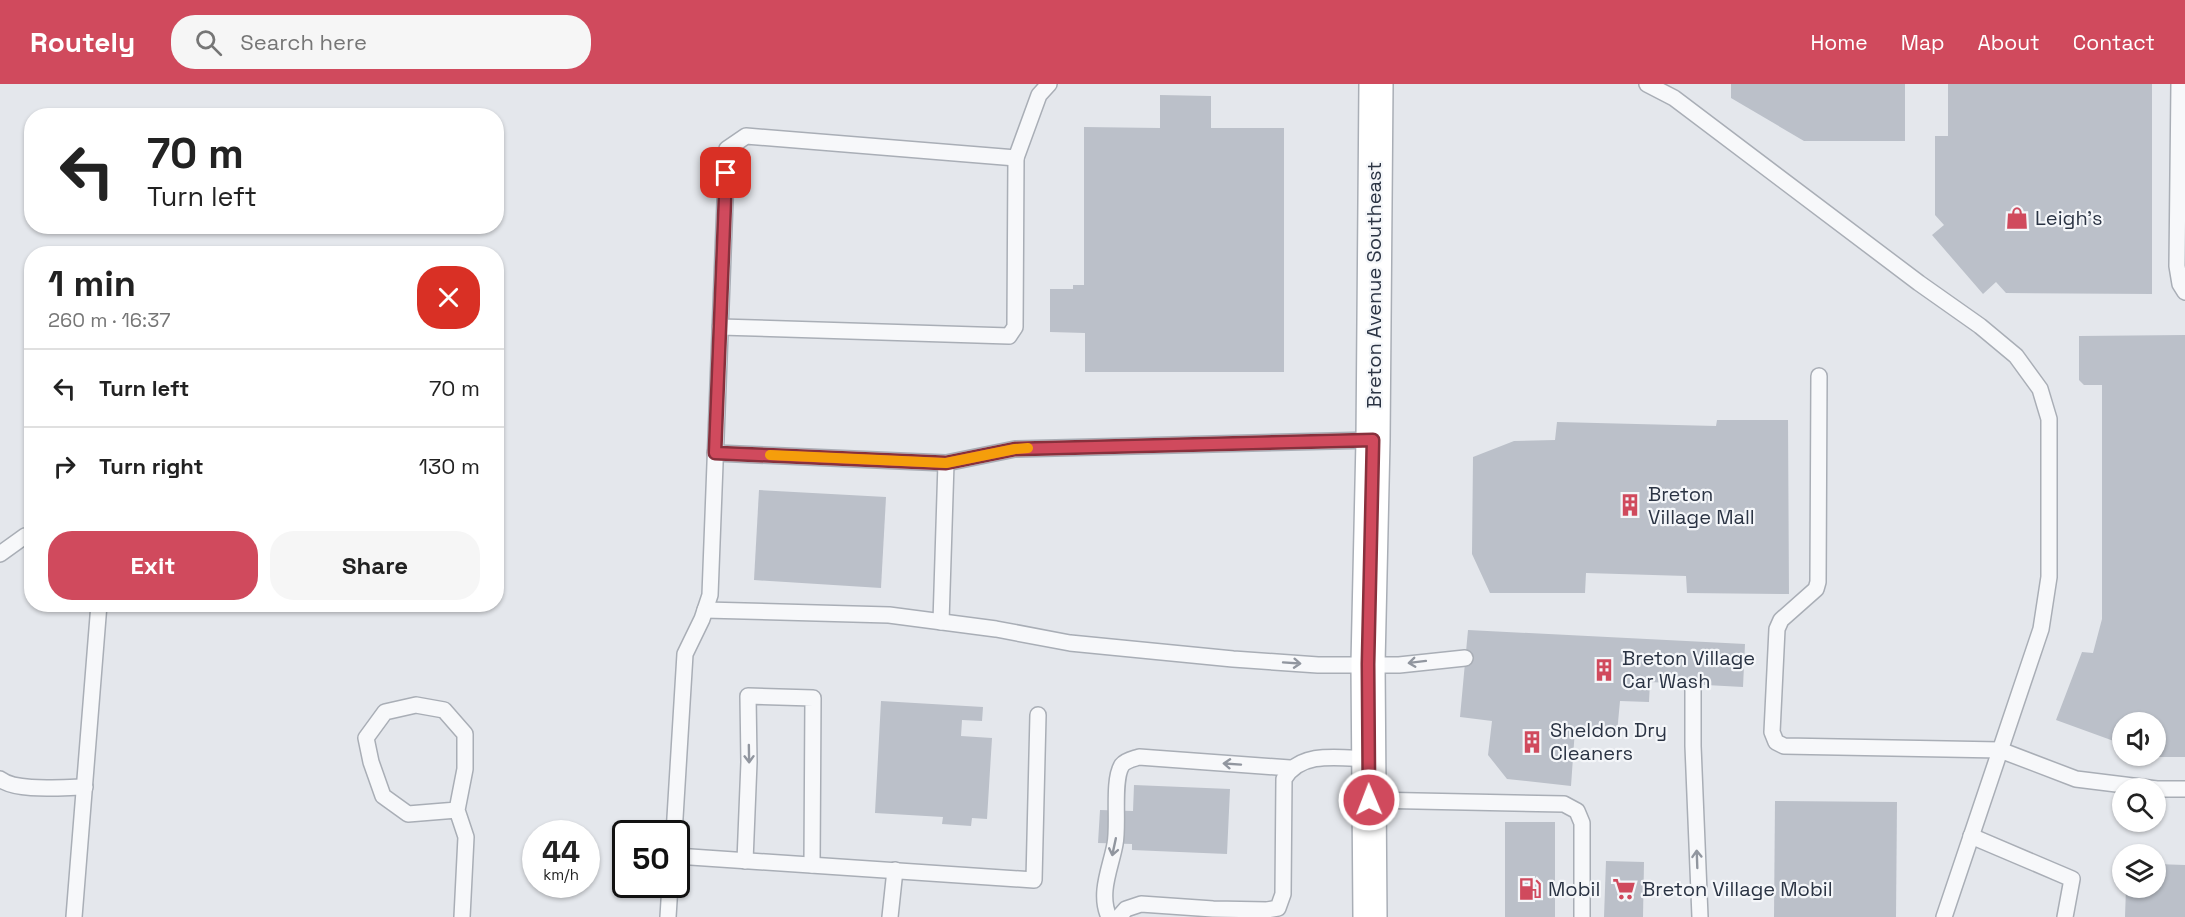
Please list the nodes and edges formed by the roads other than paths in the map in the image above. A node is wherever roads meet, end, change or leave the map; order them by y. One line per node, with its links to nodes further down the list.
1 (1049, 84): 6 (lane)
2 (1376, 84): 10 (main road, Breton Avenue Southeast)
3 (1647, 84): 5 (lane)
4 (2179, 84): 7 (lane)
5 (1675, 91): 22 (lane)
6 (1016, 158): 8 (lane); 8 (lane)
7 (2185, 292)
8 (720, 327): 11 (lane)
9 (1819, 376): 22 (lane)
10 (1373, 440): 12 (lane); 19 (main road, Breton Avenue Southeast)
11 (715, 453): 12 (lane); 15 (lane)
12 (946, 463): 17 (lane)
13 (24, 537): 14 (lane)
14 (0, 554)
15 (705, 610): 17 (lane); 30 (lane)
16 (98, 612): 26 (lane)
17 (941, 622): 19 (lane, one-way to 19)
18 (1465, 658): 19 (lane, one-way to 19)
19 (1368, 664): 23 (main road, Breton Avenue Southeast)
20 (1693, 685): 45 (lane, one-way to 20)
21 (1038, 715): 35 (lane)
22 (2000, 750): 27 (lane); 31 (lane)
23 (1369, 759): 24 (lane); 28 (main road, Breton Avenue Southeast)
24 (1290, 768): 41 (lane, one-way to 41); 42 (lane)
25 (0, 779): 26 (lane)
26 (85, 787): 37 (lane)
27 (2185, 789)
28 (1369, 800): 43 (main road, Breton Avenue Southeast); 44 (lane)
29 (457, 810): 29 (lane); 38 (lane)
30 (675, 820)
31 (1971, 836): 46 (lane); 47 (lane)
32 (690, 857): 33 (lane)
33 (745, 861): 34 (lane); 34 (lane, one-way to 33)
34 (812, 866): 35 (lane)
35 (895, 870): 40 (lane)
36 (669, 898): 39 (lane)
37 (74, 917)
38 (462, 917)
39 (668, 917)
40 (890, 917)
41 (1109, 917)
42 (1119, 917)
43 (1370, 917)
44 (1582, 917)
45 (1700, 917)
46 (1944, 917)
47 (2066, 917)

